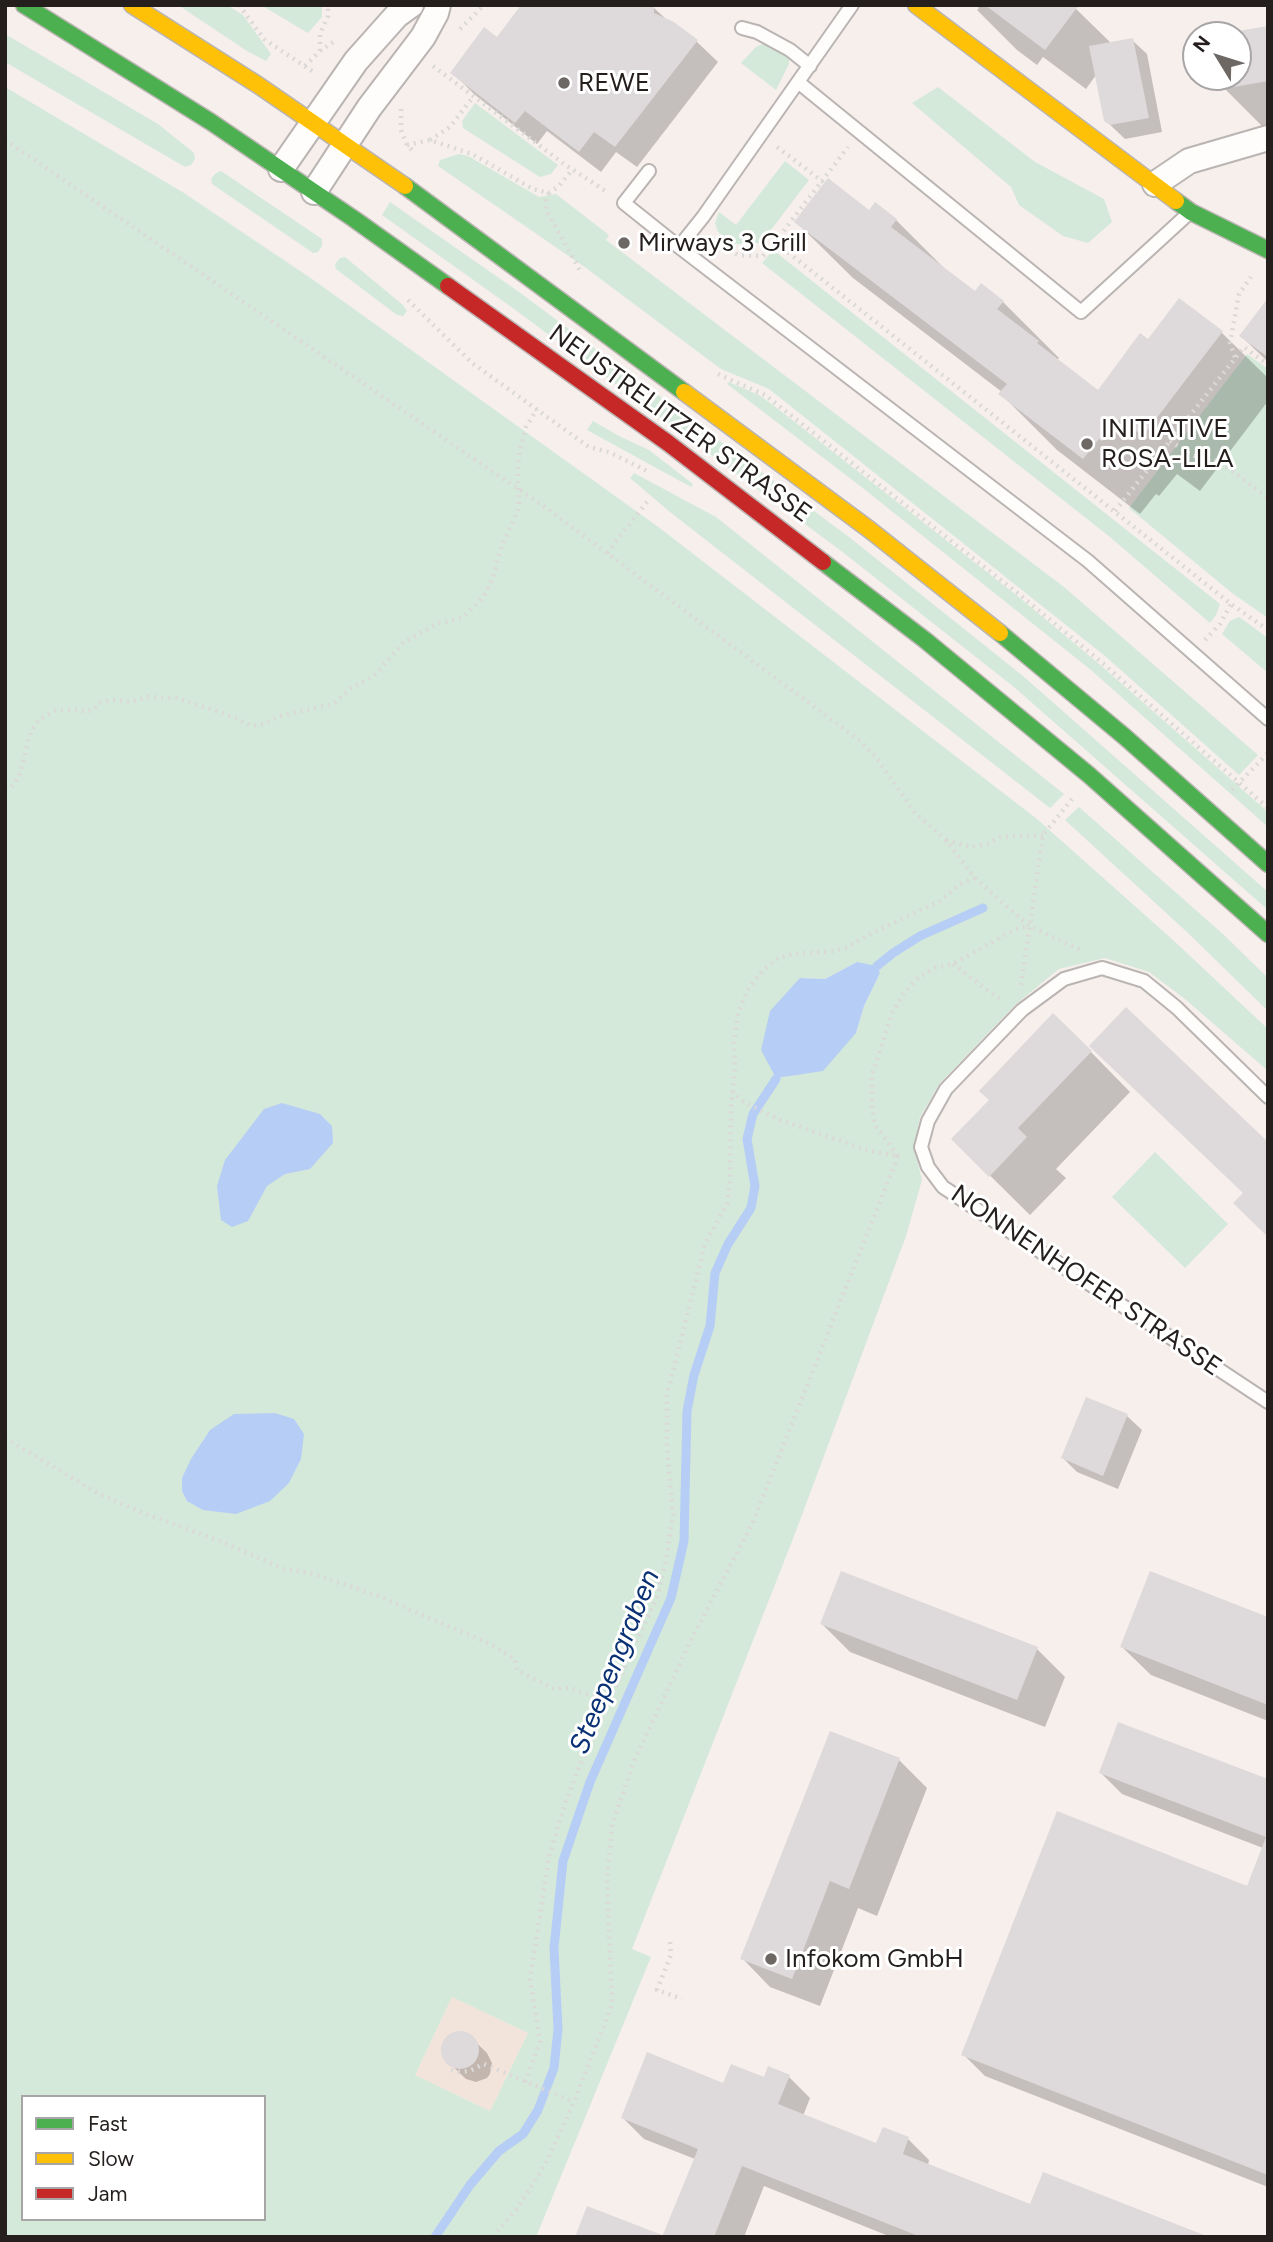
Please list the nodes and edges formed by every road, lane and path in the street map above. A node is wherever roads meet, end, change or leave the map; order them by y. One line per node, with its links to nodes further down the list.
1 (24, 5): 24 (main road, NEUSTRELITZER STRASSE)
2 (132, 5): 16 (main road, NEUSTRELITZER STRASSE)
3 (239, 5): 12 (path)
4 (328, 5): 10 (path)
5 (411, 5): 16 (street)
6 (438, 5): 23 (street)
7 (852, 5): 13 (lane)
8 (916, 5): 28 (main road)
9 (742, 28): 13 (lane)
10 (320, 51)
11 (429, 64): 15 (path)
12 (304, 65)
13 (810, 66): 14 (lane)
14 (798, 82): 18 (lane); 19 (lane)
15 (473, 97): 22 (path); 25 (path)
16 (312, 122): 23 (main road, NEUSTRELITZER STRASSE); 24 (street)
17 (401, 130): 22 (path)
18 (859, 132): 27 (path); 32 (lane)
19 (761, 134): 27 (path); 33 (lane)
20 (1268, 138): 28 (street)
21 (5, 140): 45 (path)
22 (430, 140): 30 (path)
23 (345, 144): 29 (street); 62 (main road, NEUSTRELITZER STRASSE)
24 (281, 169): 29 (main road, NEUSTRELITZER STRASSE)
25 (572, 170): 30 (path); 31 (path)
26 (649, 171): 31 (lane)
27 (821, 181): 34 (path)
28 (1155, 184): 32 (main road)
29 (314, 192): 65 (main road, NEUSTRELITZER STRASSE)
30 (549, 193): 38 (path)
31 (624, 203): 35 (lane)
32 (1191, 212): 36 (main road)
33 (689, 235): 34 (path); 35 (lane)
34 (775, 242): 48 (path)
35 (679, 247): 54 (lane)
36 (1268, 250)
37 (1254, 274): 39 (path)
38 (584, 278)
39 (1235, 357): 41 (path); 43 (path)
40 (472, 363): 42 (path)
41 (1268, 365)
42 (537, 409): 44 (path); 45 (path)
43 (1170, 441): 46 (path); 48 (path)
44 (589, 447)
45 (520, 489): 49 (path); 58 (path)
46 (1268, 498)
47 (647, 502): 51 (path)
48 (1115, 511): 52 (path)
49 (588, 539): 50 (path); 51 (path)
50 (583, 545)
51 (607, 553): 61 (path)
52 (1231, 604): 53 (path); 54 (path)
53 (1268, 630)
54 (1193, 654): 55 (lane)
55 (1268, 719)
56 (1268, 753): 57 (path)
57 (1240, 783)
58 (5, 789)
59 (1076, 794): 60 (path)
60 (1044, 835): 61 (path); 64 (path)
61 (946, 840): 63 (path)
62 (1268, 864)
63 (975, 878): 64 (path); 69 (path)
64 (1029, 926): 66 (path); 67 (path); 68 (path)
65 (1268, 934)
66 (953, 964): 68 (path); 71 (path)
67 (1102, 968): 68 (lane); 70 (lane)
68 (1022, 1010): 72 (lane, NONNENHOFER STRASSE)
69 (732, 1090): 71 (path); 74 (path)
70 (1268, 1097)
71 (898, 1156): 79 (path)
72 (1268, 1402)
73 (5, 1438): 74 (path)
74 (605, 1711): 78 (path)
75 (670, 1942): 76 (path)
76 (682, 1999)
77 (451, 2070): 78 (path)
78 (527, 2083): 79 (path)
79 (573, 2102): 80 (path)
80 (493, 2237)

